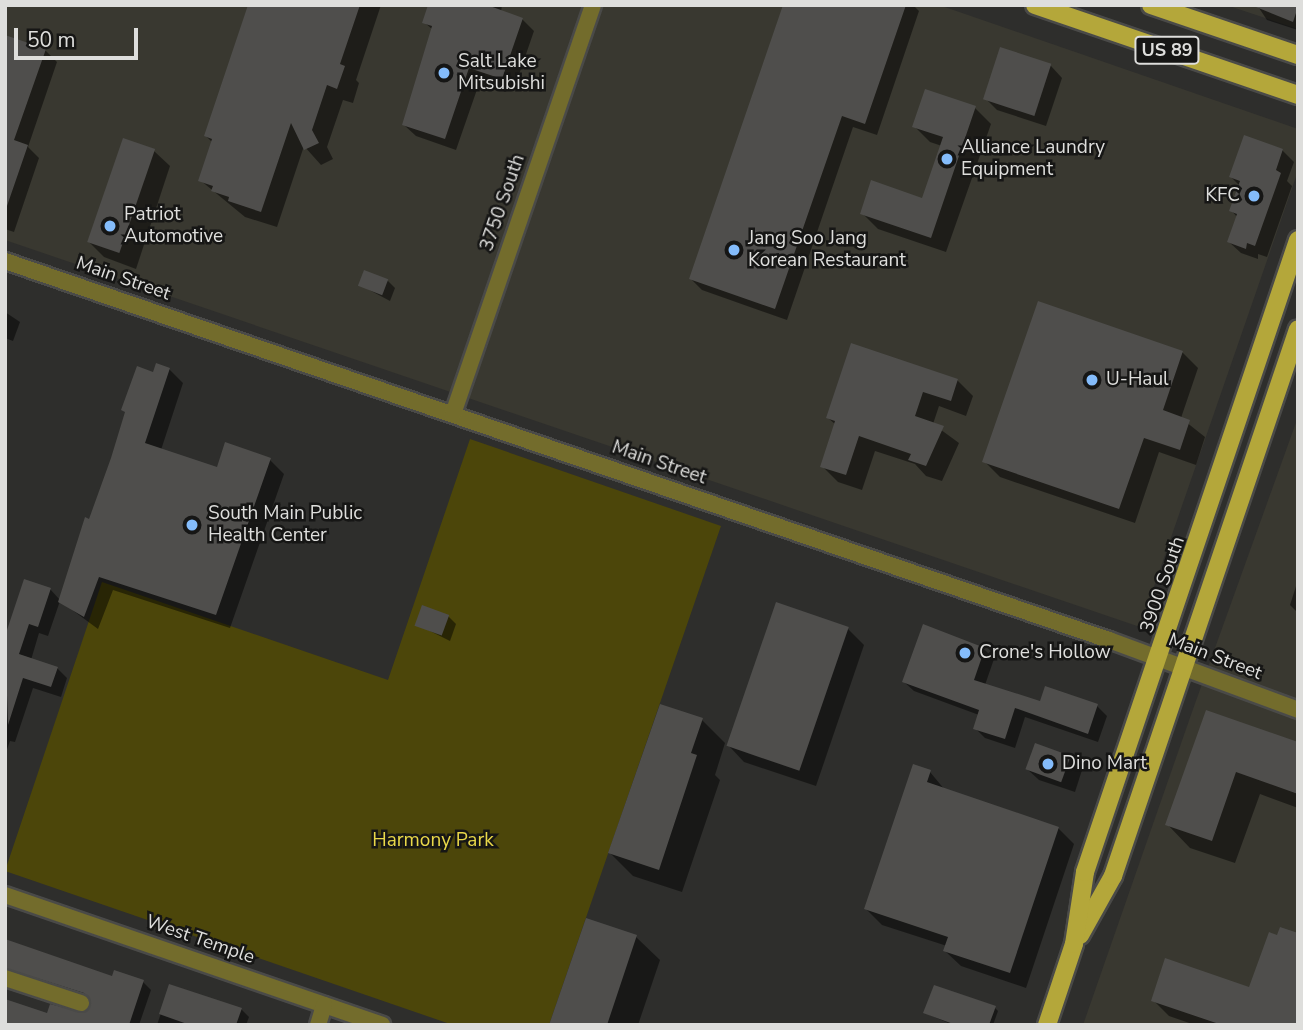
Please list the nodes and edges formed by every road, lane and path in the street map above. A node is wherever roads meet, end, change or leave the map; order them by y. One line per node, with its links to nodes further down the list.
1 (593, 5): 9 (street, 3750 South)
2 (1035, 5): 5 (main road, US 89)
3 (1151, 5): 4 (main road, US 89)
4 (1298, 55)
5 (1298, 95)
6 (1298, 240): 10 (main road, 3900 South)
7 (5, 261): 9 (street, Main Street)
8 (1298, 329): 11 (main road, 3900 South)
9 (453, 414): 10 (street, Main Street)
10 (1159, 659): 11 (street, Main Street); 14 (main road, 3900 South)
11 (1185, 669): 12 (street, Main Street); 14 (main road, 3900 South)
12 (1298, 710)
13 (5, 895): 17 (street, West Temple)
14 (1074, 944): 20 (main road, 3900 South)
15 (5, 978): 16 (street)
16 (81, 1003)
17 (324, 1005): 18 (street); 19 (street, West Temple)
18 (318, 1025)
19 (382, 1025)
20 (1047, 1025)

